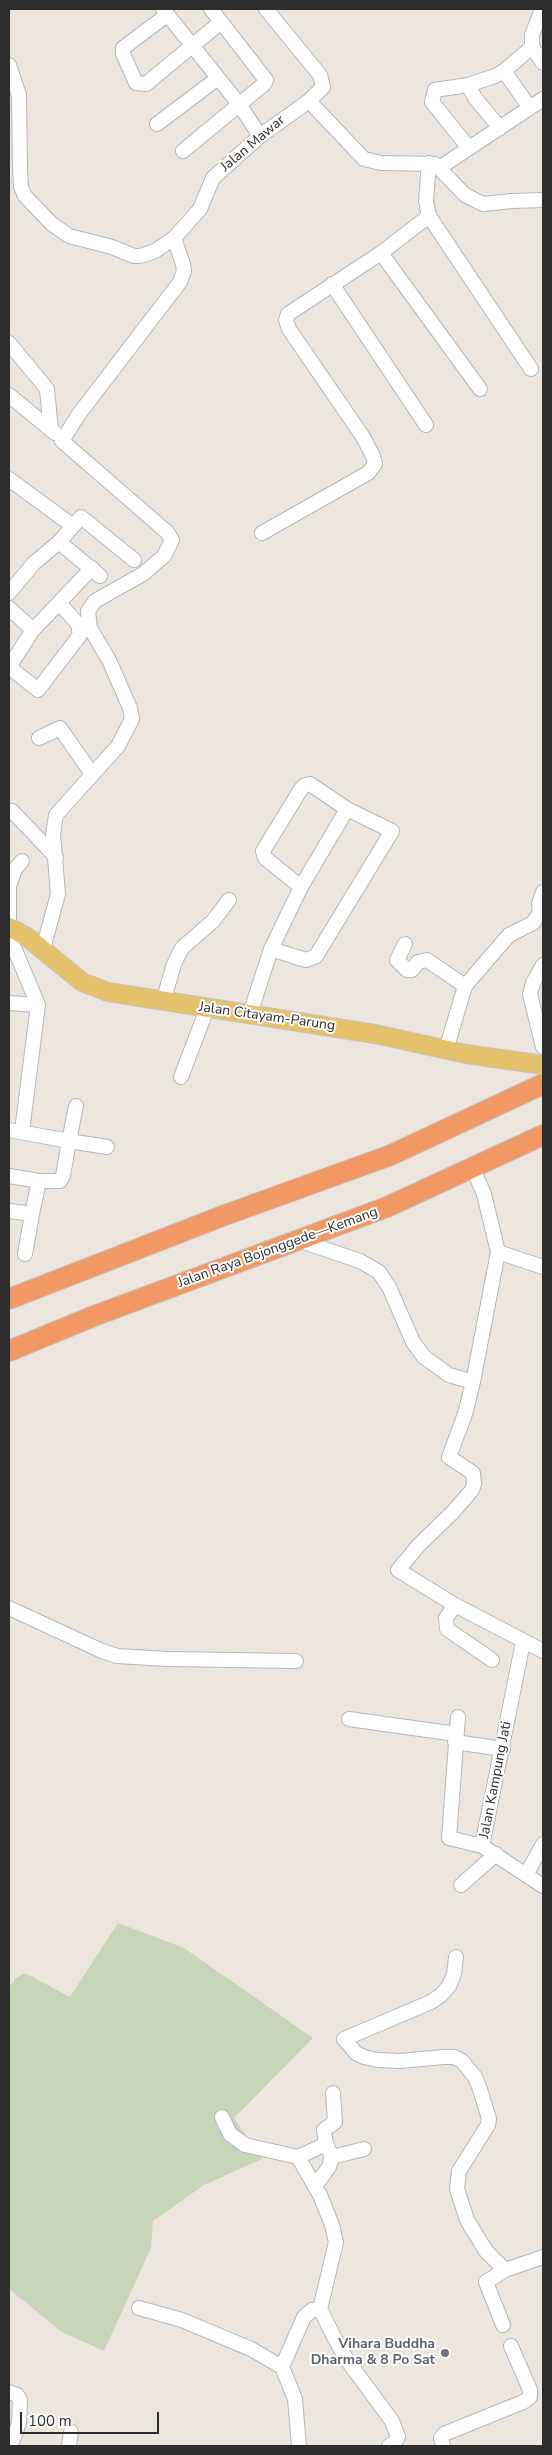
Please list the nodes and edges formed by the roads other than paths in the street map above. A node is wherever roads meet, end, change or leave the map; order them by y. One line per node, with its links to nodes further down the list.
1 (211, 9): 5 (street)
2 (266, 9): 14 (street)
3 (542, 9): 7 (street)
4 (165, 12): 6 (street); 6 (street)
5 (221, 22): 6 (street); 15 (street)
6 (193, 47): 11 (street)
7 (532, 47): 8 (street); 10 (street)
8 (543, 63)
9 (9, 65): 25 (street, Jalan Mawar)
10 (504, 71): 12 (street); 16 (street)
11 (218, 78): 15 (street); 17 (street)
12 (468, 85): 18 (street); 20 (street)
13 (543, 99): 16 (street)
14 (309, 101): 19 (street, Jalan Mawar); 22 (street)
15 (238, 104): 19 (street); 21 (street)
16 (530, 108): 18 (street)
17 (157, 124)
18 (500, 128): 20 (street)
19 (260, 136): 25 (street, Jalan Mawar)
20 (469, 148): 22 (street)
21 (183, 151)
22 (434, 165): 23 (street); 24 (street)
23 (543, 200)
24 (429, 216): 26 (street); 29 (street)
25 (174, 238): 34 (street)
26 (382, 253): 27 (street); 30 (street)
27 (332, 284): 32 (street); 37 (street)
28 (9, 344): 33 (street)
29 (530, 369)
30 (480, 389)
31 (9, 395): 33 (street)
32 (426, 426)
33 (51, 430): 34 (street)
34 (62, 441): 45 (street)
35 (9, 479): 36 (street)
36 (73, 526): 38 (street); 39 (street)
37 (262, 533)
38 (60, 542): 40 (street); 41 (street)
39 (134, 560)
40 (9, 593)
41 (58, 603): 43 (street); 43 (street)
42 (9, 608): 43 (street)
43 (33, 630)
44 (39, 738): 45 (street)
45 (92, 774): 48 (street)
46 (347, 809): 51 (street); 51 (street); 58 (street)
47 (10, 811): 48 (street)
48 (56, 857): 57 (street)
49 (22, 861): 50 (street)
50 (10, 883): 54 (street)
51 (301, 888): 58 (street)
52 (543, 892): 60 (street)
53 (229, 900): 61 (street)
54 (9, 926): 57 (main road, Jalan Citayam-Parung)
55 (9, 941): 63 (street)
56 (405, 944): 60 (street)
57 (43, 949): 61 (main road, Jalan Citayam-Parung)
58 (271, 950): 65 (street)
59 (543, 965): 66 (street)
60 (465, 986): 67 (street)
61 (163, 1002): 64 (main road, Jalan Citayam-Parung)
62 (9, 1003): 63 (street)
63 (38, 1005): 72 (street)
64 (207, 1009): 65 (main road, Jalan Citayam-Parung); 69 (street)
65 (250, 1014): 67 (main road, Jalan Citayam-Parung)
66 (543, 1047)
67 (446, 1050): 68 (main road, Jalan Citayam-Parung)
68 (543, 1065)
69 (181, 1077)
70 (543, 1084): 85 (highway)
71 (76, 1106): 74 (street)
72 (15, 1130): 74 (street)
73 (543, 1135): 76 (highway, Jalan Raya Bojonggede—Kemang)
74 (69, 1141): 75 (street); 78 (street)
75 (106, 1147)
76 (473, 1169): 81 (highway, Jalan Raya Bojonggede—Kemang); 82 (street)
77 (9, 1176): 78 (street)
78 (39, 1181): 80 (street)
79 (9, 1211): 80 (street)
80 (32, 1214): 83 (street)
81 (298, 1240): 86 (highway, Jalan Raya Bojonggede—Kemang); 87 (street)
82 (498, 1252): 84 (street); 87 (street)
83 (26, 1254)
84 (543, 1267)
85 (9, 1299)
86 (9, 1351)
87 (473, 1382): 88 (street)
88 (454, 1606): 90 (street); 92 (street)
89 (9, 1608): 93 (street)
90 (523, 1642): 91 (street); 97 (street, Jalan Kampung Jati)
91 (543, 1651)
92 (492, 1660)
93 (296, 1661)
94 (458, 1717): 96 (street)
95 (349, 1719): 96 (street)
96 (456, 1738): 97 (street); 99 (street)
97 (503, 1749): 99 (street, Jalan Kampung Jati)
98 (543, 1844): 101 (street)
99 (482, 1846): 100 (street, Jalan Kampung Jati)
100 (496, 1854): 101 (street, Jalan Kampung Jati); 102 (street)
101 (526, 1875): 103 (street, Jalan Kampung Jati)
102 (462, 1884)
103 (543, 1886)
104 (456, 1957): 112 (street)
105 (333, 2093): 108 (street)
106 (222, 2118): 109 (street)
107 (364, 2149): 108 (street)
108 (329, 2151): 109 (street); 110 (street)
109 (298, 2157): 110 (street)
110 (315, 2186): 114 (street)
111 (543, 2258): 112 (street)
112 (505, 2270): 115 (street)
113 (138, 2308): 117 (street)
114 (320, 2309): 117 (street); 123 (street)
115 (503, 2325)
116 (512, 2346): 124 (street)
117 (282, 2367): 122 (street)
118 (9, 2392): 120 (street)
119 (71, 2432): 121 (street)
120 (9, 2444)
121 (69, 2446)
122 (299, 2446)
123 (389, 2446)
124 (443, 2446)

